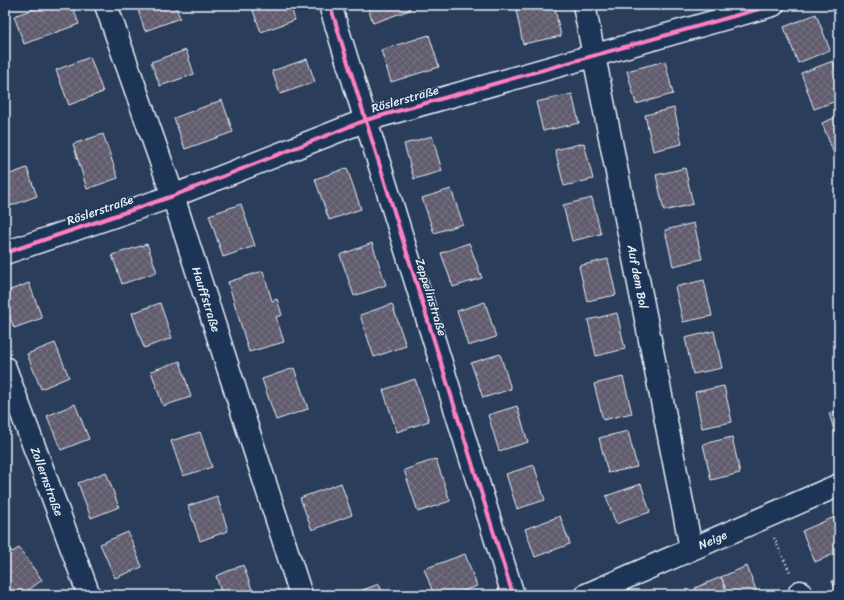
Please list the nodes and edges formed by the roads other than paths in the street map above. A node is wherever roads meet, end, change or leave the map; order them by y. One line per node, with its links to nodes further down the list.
1 (106, 5): 7 (street, Hauffstraße)
2 (330, 5): 6 (street, Zeppelinstraße)
3 (584, 5): 5 (street, Auf dem Bol)
4 (773, 5): 5 (street, Röslerstraße)
5 (594, 56): 6 (street, Röslerstraße); 11 (street, Auf dem Bol)
6 (366, 120): 7 (street, Röslerstraße); 14 (street, Zeppelinstraße)
7 (172, 196): 8 (street, Röslerstraße); 13 (street, Hauffstraße)
8 (5, 253)
9 (5, 368): 12 (street, Zollernstraße)
10 (839, 485): 11 (street, Neige)
11 (691, 548): 15 (street, Neige)
12 (89, 595)
13 (301, 595)
14 (513, 595)
15 (586, 595)

